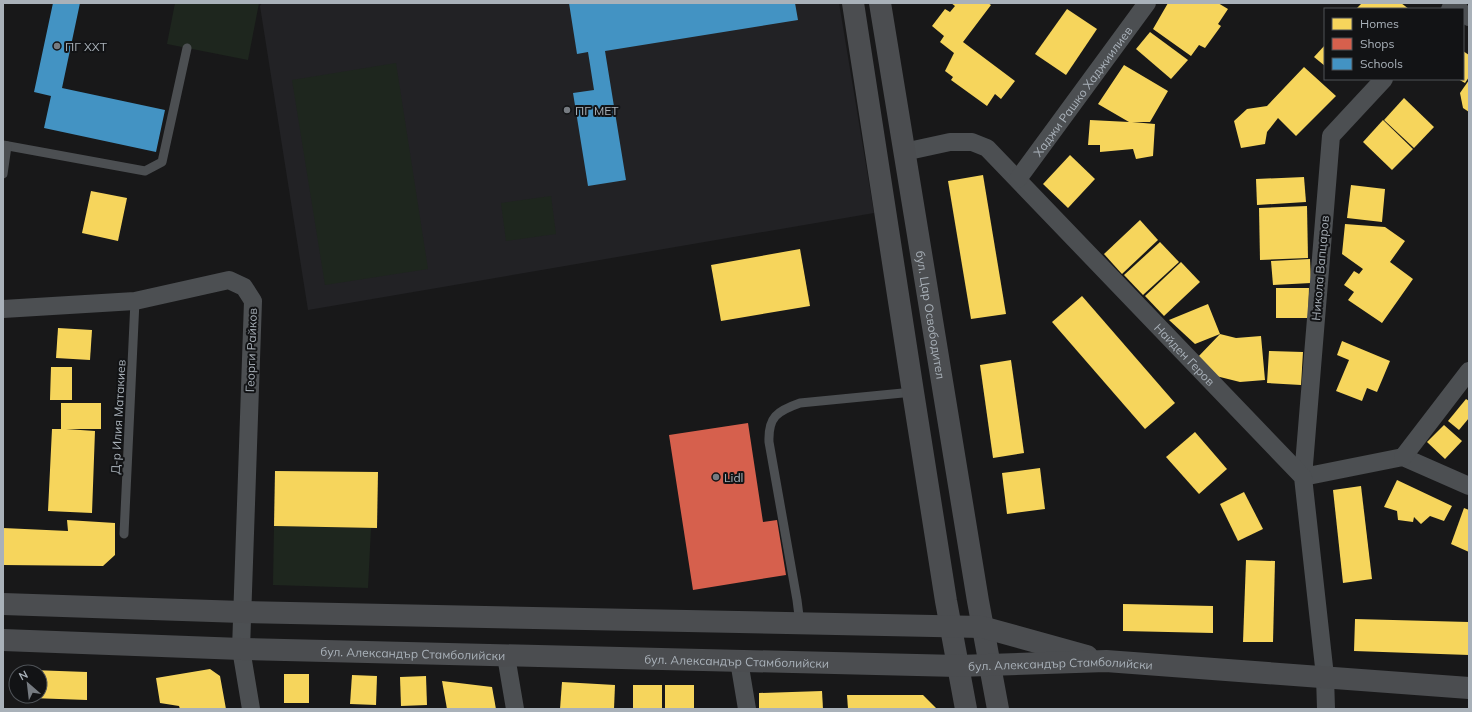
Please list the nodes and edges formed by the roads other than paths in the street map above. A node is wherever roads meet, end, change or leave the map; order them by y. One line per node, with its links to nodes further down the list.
1 (853, 3): 13 (street)
2 (880, 3): 7 (street, бул. Цар Освободител)
3 (1147, 3): 9 (street, Хаджи Рашко Хаджиилиев)
4 (187, 48): 6 (lane)
5 (1383, 80): 15 (street, Никола Вапцаров)
6 (5, 145): 8 (lane)
7 (904, 152): 9 (street, Найден Геров); 22 (street, бул. Цар Освободител)
8 (3, 174)
9 (1018, 179): 15 (street, Найден Геров)
10 (135, 301): 11 (street, Георги Райков); 17 (lane, Д-р Илия Матакиев); 19 (street, Георги Райков)
11 (3, 309)
12 (1469, 371): 14 (street)
13 (913, 392): 20 (lane); 21 (street)
14 (1403, 456): 15 (street); 16 (street)
15 (1303, 477): 30 (street)
16 (1469, 486)
17 (124, 534)
18 (3, 604): 19 (street)
19 (242, 612): 20 (street); 24 (street, Георги Райков)
20 (800, 624): 21 (street)
21 (951, 627): 22 (street); 28 (street)
22 (982, 627): 27 (street); 29 (street, бул. Цар Освободител)
23 (3, 640): 24 (street, бул. Александър Стамболийски)
24 (241, 649): 25 (street, бул. Александър Стамболийски); 32 (street, Георги Райков)
25 (506, 656): 26 (street, бул. Александър Стамболийски); 33 (street)
26 (739, 661): 28 (street, бул. Александър Стамболийски); 34 (street)
27 (1106, 661): 29 (street, бул. Александър Стамболийски); 30 (street, бул. Александър Стамболийски)
28 (958, 666): 29 (street, бул. Александър Стамболийски); 35 (street)
29 (990, 666): 36 (street)
30 (1325, 676): 31 (street, бул. Александър Стамболийски); 37 (street)
31 (1469, 688)
32 (251, 709)
33 (515, 709)
34 (747, 709)
35 (966, 709)
36 (998, 709)
37 (1326, 709)

